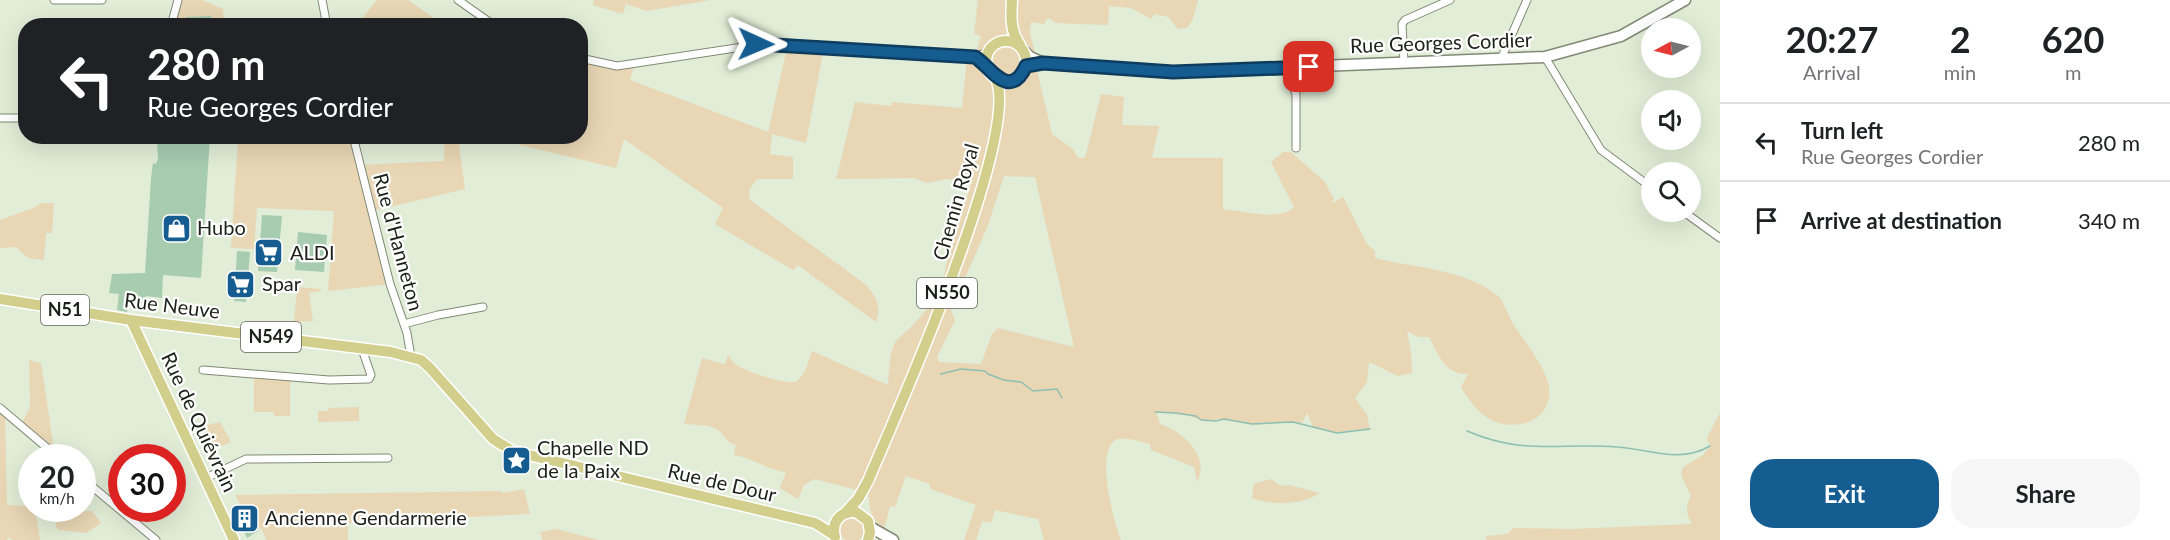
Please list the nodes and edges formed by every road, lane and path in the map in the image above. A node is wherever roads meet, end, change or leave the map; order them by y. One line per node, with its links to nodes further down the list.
1 (54, 0): 2 (street)
2 (102, 0)
3 (178, 0): 10 (street)
4 (322, 0): 11 (street)
5 (458, 0): 12 (street)
6 (1012, 0): 13 (main road)
7 (1450, 0): 22 (street)
8 (1527, 0): 19 (street)
9 (1685, 0): 18 (street, Rue Georges Cordier)
10 (173, 18)
11 (325, 18)
12 (484, 18)
13 (1011, 23): 14 (main road); 15 (main road)
14 (1002, 41): 15 (main road); 16 (main road)
15 (1023, 50): 21 (street, Rue Georges Cordier); 24 (main road)
16 (988, 52): 17 (street); 23 (main road)
17 (975, 57): 20 (street); 23 (street)
18 (1545, 57): 19 (street, Rue Georges Cordier); 33 (street)
19 (1501, 59): 22 (street, Rue Georges Cordier)
20 (588, 60)
21 (1043, 63): 24 (street, Rue Georges Cordier); 25 (street, Rue Georges Cordier)
22 (1404, 63): 25 (street, Rue Georges Cordier)
23 (986, 64): 26 (main road)
24 (1026, 66): 27 (main road)
25 (1285, 68): 32 (street)
26 (995, 77): 27 (main road); 28 (main road, Chemin Royal / N550)
27 (1012, 80): 28 (main road, Chemin Royal / N550)
28 (1001, 97): 47 (main road, Chemin Royal / N550)
29 (0, 118): 30 (street)
30 (18, 118)
31 (355, 144): 39 (street, Rue d'Hanneton)
32 (1296, 147)
33 (1641, 180)
34 (1698, 222): 35 (street)
35 (1720, 238)
36 (0, 299): 38 (main road, Rue Neuve / N51)
37 (483, 307): 39 (street)
38 (131, 320): 40 (main road, Rue Neuve / N549); 46 (main road, Rue de Quiévrain)
39 (404, 324): 41 (street, Rue d'Hanneton)
40 (362, 349): 41 (main road, Rue Neuve / N549); 42 (street)
41 (411, 357): 50 (main road, Rue de Dour / N549)
42 (203, 370)
43 (0, 408): 44 (street)
44 (42, 444)
45 (388, 458): 46 (street)
46 (206, 478): 54 (main road, Rue de Quiévrain)
47 (868, 481): 49 (main road, Chemin Royal / N550); 51 (main road, Chemin Royal / N550)
48 (96, 490): 53 (street)
49 (842, 515): 50 (main road, Rue de Dour); 51 (main road); 52 (main road)
50 (815, 523): 52 (main road, Rue de Dour / N549)
51 (869, 524): 55 (main road, Chemin Royal); 56 (street)
52 (836, 538)
53 (156, 540)
54 (234, 540)
55 (868, 540)
56 (893, 540)

